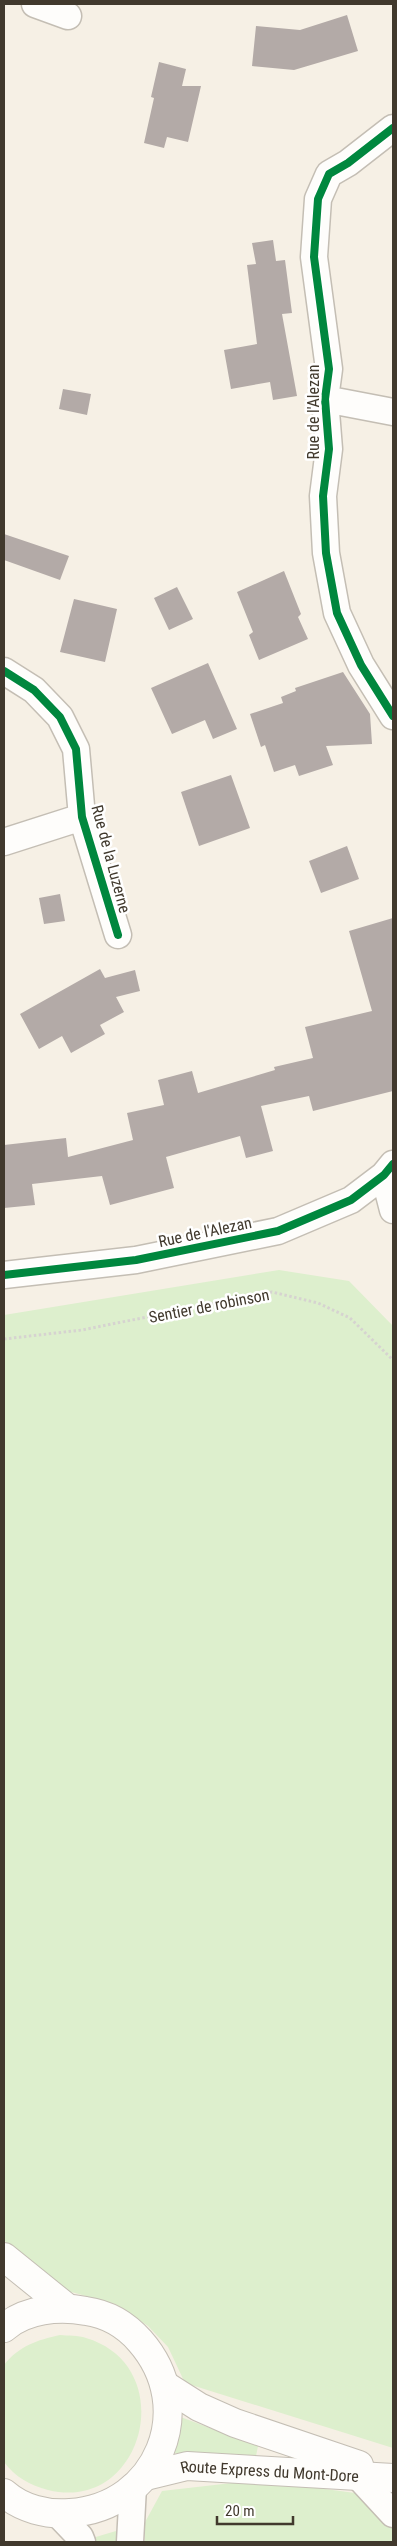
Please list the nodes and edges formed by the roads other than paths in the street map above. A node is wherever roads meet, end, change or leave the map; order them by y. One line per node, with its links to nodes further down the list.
1 (35, 4): 2 (street)
2 (68, 16)
3 (393, 128): 4 (street, Rue de l'Alezan)
4 (324, 399): 5 (street); 7 (street, Rue de l'Alezan)
5 (393, 412)
6 (4, 671): 8 (street, Rue de la Luzerne)
7 (393, 716)
8 (82, 817): 9 (street); 10 (street, Rue de la Luzerne)
9 (4, 842)
10 (118, 935)
11 (388, 1170): 12 (street); 13 (street, Rue de l'Alezan)
12 (393, 1210)
13 (4, 1275)
14 (4, 2257): 15 (main road)
15 (66, 2307): 16 (main road); 17 (main road)
16 (4, 2328)
17 (166, 2386): 19 (main road, Route Express du Mont-Dore); 20 (main road)
18 (356, 2474): 19 (main road, Route Express du Mont-Dore); 20 (main road, Route Express du Mont-Dore); 23 (street)
19 (393, 2477)
20 (140, 2482): 22 (main road); 26 (street)
21 (4, 2493): 22 (main road)
22 (47, 2512): 24 (main road); 25 (street)
23 (393, 2514)
24 (4, 2515)
25 (82, 2542)
26 (130, 2542)

